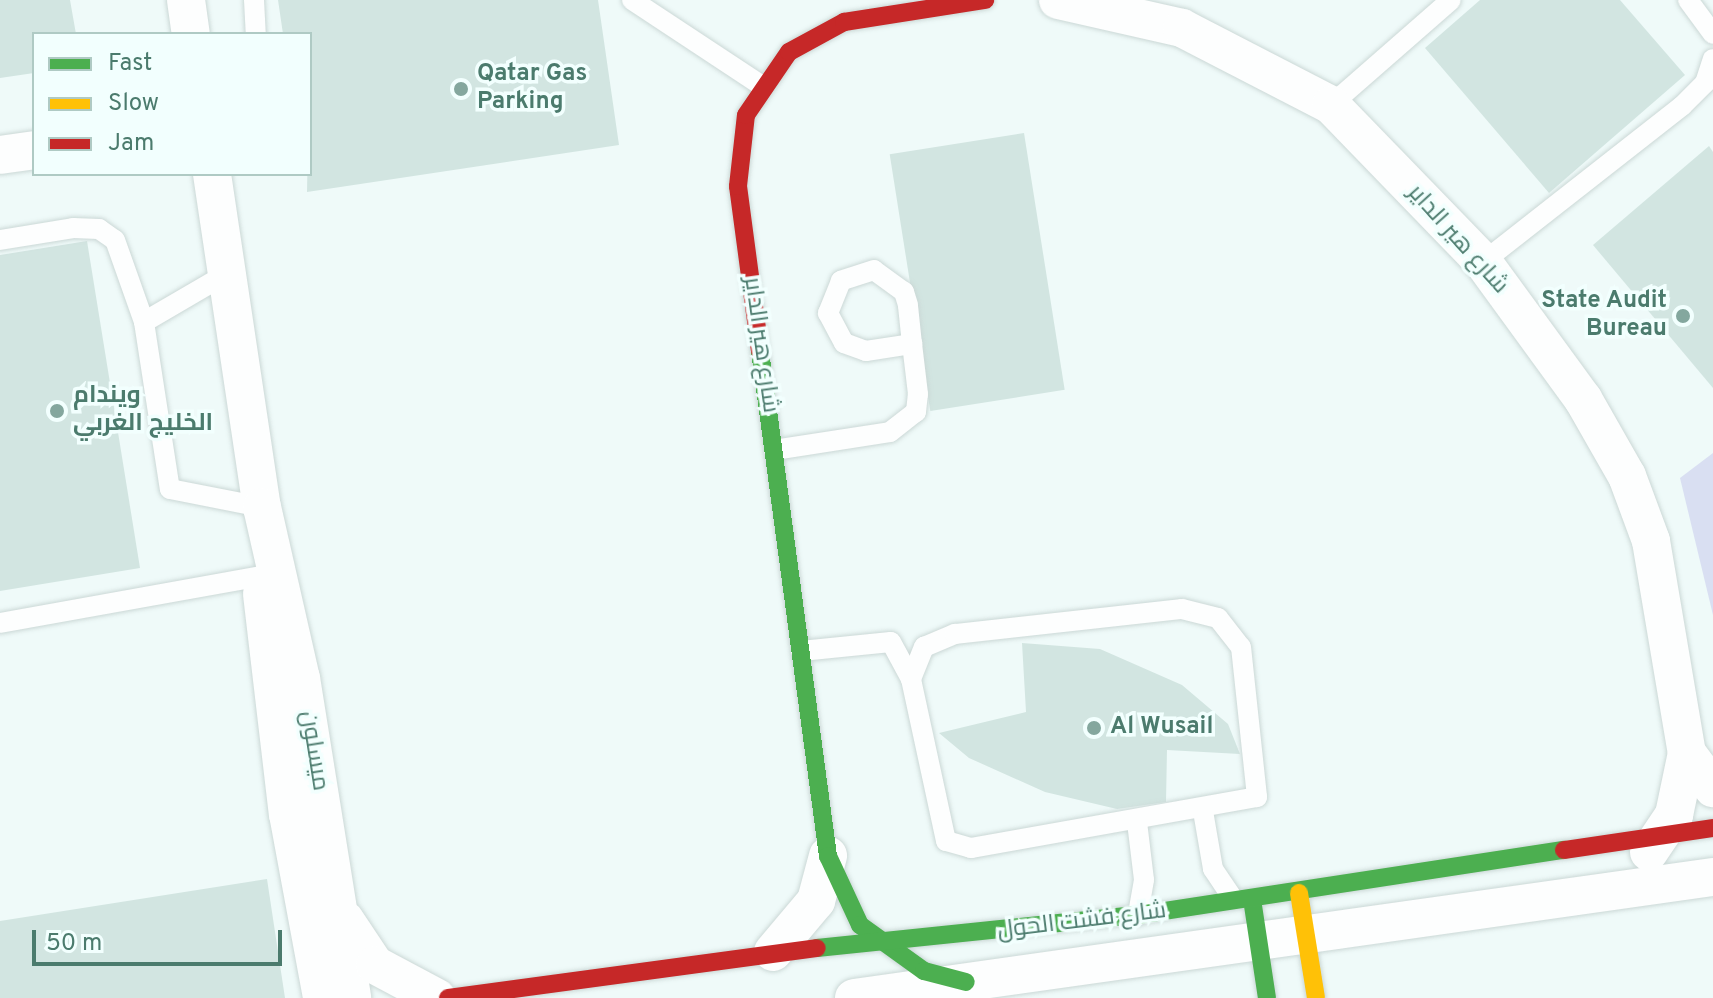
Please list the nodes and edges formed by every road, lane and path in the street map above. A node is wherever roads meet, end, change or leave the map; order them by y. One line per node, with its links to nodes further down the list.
1 (186, 0): 8 (street)
2 (254, 0): 9 (lane)
3 (632, 0): 12 (lane)
4 (985, 0): 12 (street, شارع هير الداير)
5 (1058, 0): 13 (street, شارع هير الداير)
6 (1451, 0): 13 (lane)
7 (1688, 0): 10 (lane)
8 (191, 32)
9 (256, 32)
10 (1713, 34)
11 (1713, 59): 18 (lane)
12 (761, 85): 22 (street, شارع هير الداير)
13 (1331, 105): 18 (street, شارع هير الداير)
14 (32, 150): 15 (street)
15 (0, 155)
16 (212, 176): 19 (street, ميسلون)
17 (0, 240): 20 (lane)
18 (1483, 262): 28 (street, شارع هير الداير)
19 (226, 274): 20 (lane); 23 (street, ميسلون)
20 (144, 322): 23 (lane)
21 (912, 344): 21 (lane); 22 (lane)
22 (774, 450): 26 (street, شارع هير الداير)
23 (262, 507): 24 (street, ميسلون); 38 (street, ميسلون)
24 (261, 576): 25 (lane); 46 (street, ميسلون)
25 (0, 623)
26 (801, 651): 27 (lane); 34 (street, شارع هير الداير)
27 (911, 679): 30 (lane); 31 (lane)
28 (1687, 753): 29 (street, شارع هير الداير); 33 (street, شارع هير الداير)
29 (1713, 788)
30 (1203, 811): 31 (lane); 37 (lane)
31 (1137, 822): 40 (lane)
32 (1713, 828): 33 (street, شارع فشت الحول)
33 (1666, 835): 36 (street, شارع فشت الحول); 39 (street)
34 (828, 856): 42 (street, شارع هير الداير); 44 (street, شارع هير الداير)
35 (1713, 877): 39 (street, شارع فشت الحول)
36 (1299, 893): 37 (street, شارع فشت الحول); 41 (street)
37 (1244, 900): 40 (street, شارع فشت الحول); 43 (street)
38 (338, 902): 47 (street, ميسلون); 48 (street)
39 (1534, 904): 41 (street, شارع فشت الحول)
40 (1138, 915): 42 (street, شارع فشت الحول)
41 (1307, 938): 43 (street, شارع فشت الحول); 52 (street)
42 (878, 939): 44 (street, شارع فشت الحول); 45 (street, شارع هير الداير)
43 (1260, 946): 45 (street, شارع فشت الحول); 51 (street)
44 (773, 952): 49 (street, شارع فشت الحول)
45 (966, 982): 50 (street, شارع فشت الحول)
46 (322, 998)
47 (352, 998)
48 (437, 998)
49 (448, 998)
50 (854, 998)
51 (1267, 998)
52 (1316, 998)

